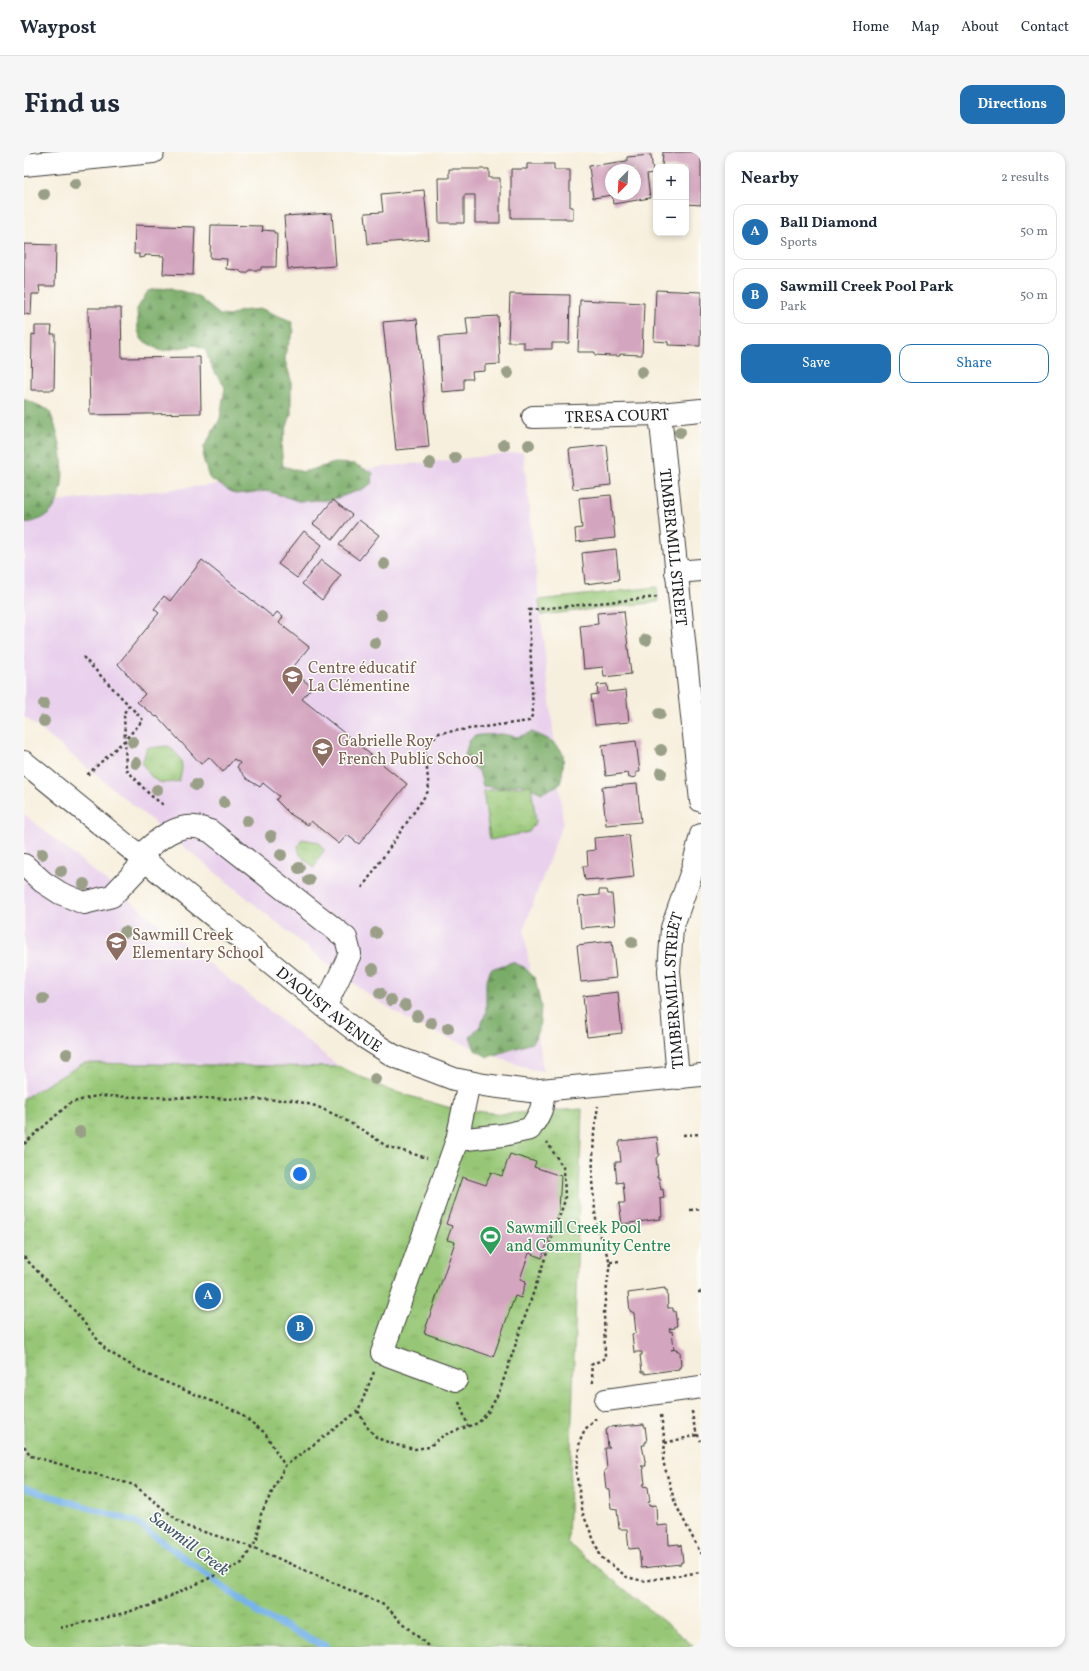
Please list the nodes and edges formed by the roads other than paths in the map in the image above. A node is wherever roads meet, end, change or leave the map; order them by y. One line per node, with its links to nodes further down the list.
1 (153, 152): 2 (street)
2 (24, 165)
3 (701, 410): 4 (street, TRESA COURT)
4 (660, 414): 5 (street, TRESA COURT); 7 (street, TIMBERMILL STREET)
5 (533, 417)
6 (701, 570): 7 (street)
7 (676, 572): 9 (street, TIMBERMILL STREET)
8 (24, 762): 11 (street, D'AOUST AVENUE)
9 (701, 801)
10 (701, 835): 15 (street, TIMBERMILL STREET)
11 (142, 858): 12 (street); 13 (street, D'AOUST AVENUE); 13 (street)
12 (24, 865)
13 (325, 1007): 16 (street, D'AOUST AVENUE)
14 (701, 1076): 15 (street, D'AOUST AVENUE)
15 (678, 1078): 17 (street, D'AOUST AVENUE)
16 (469, 1082): 17 (street, D'AOUST AVENUE); 18 (street)
17 (543, 1090): 18 (street)
18 (457, 1140): 19 (street)
19 (456, 1380)
20 (696, 1388): 21 (street)
21 (598, 1400)

